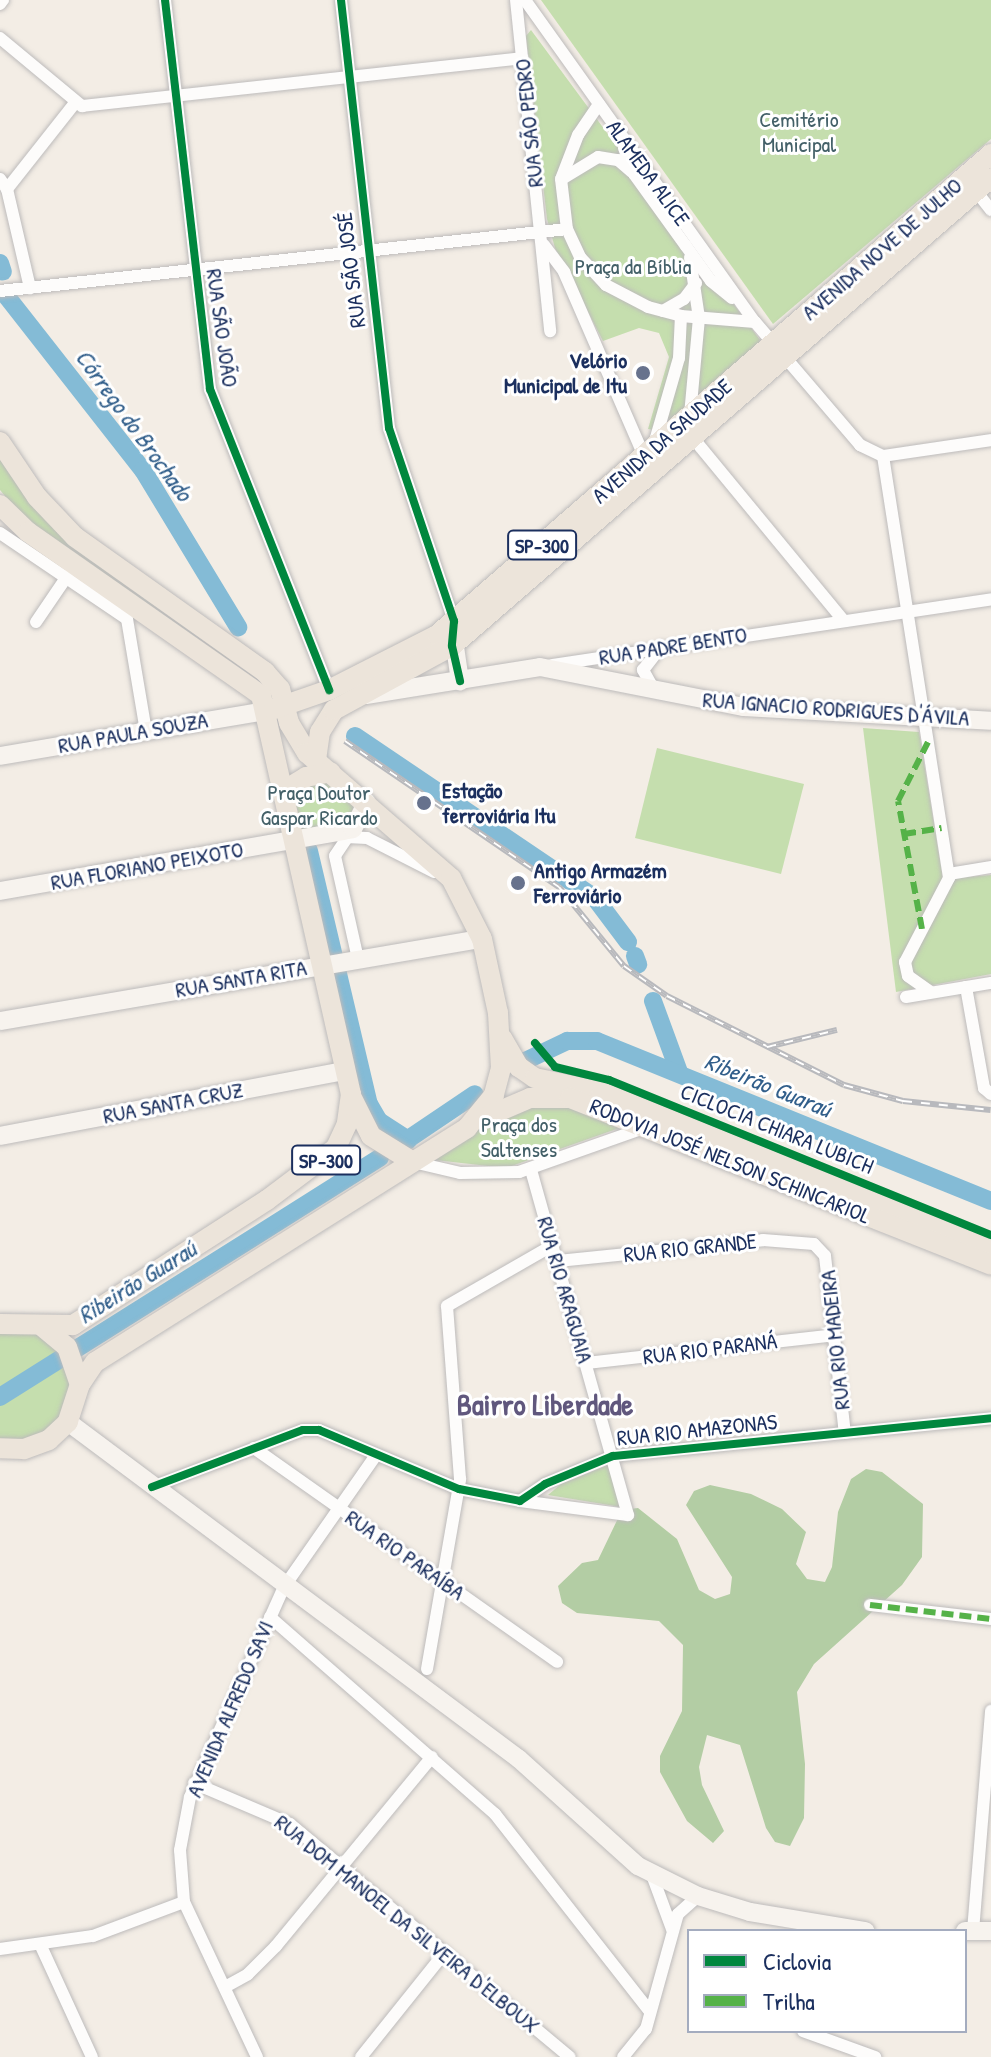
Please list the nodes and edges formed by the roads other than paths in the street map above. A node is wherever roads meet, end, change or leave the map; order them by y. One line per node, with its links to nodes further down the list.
1 (165, 0): 8 (street, RUA SÃO JOÃO)
2 (341, 0): 7 (street, RUA SÃO JOSÉ)
3 (516, 0): 6 (street, RUA SÃO PEDRO)
4 (525, 0): 10 (street, ALAMEDA ALICE)
5 (0, 38): 9 (street)
6 (522, 58): 7 (street); 19 (street, RUA SÃO PEDRO)
7 (349, 77): 8 (street); 22 (street, RUA SÃO JOSÉ)
8 (175, 95): 9 (street); 23 (street, RUA SÃO JOÃO)
9 (75, 103): 15 (street)
10 (599, 104): 11 (street, ALAMEDA ALICE); 14 (street)
11 (622, 137): 13 (street); 27 (street, ALAMEDA ALICE)
12 (991, 154): 33 (main road, AVENIDA NOVE DE JULHO)
13 (634, 174): 14 (street); 21 (street)
14 (561, 179): 18 (street)
15 (4, 184): 25 (street)
16 (983, 184): 17 (street); 33 (main road, AVENIDA NOVE DE JULHO)
17 (991, 210)
18 (567, 229): 19 (street); 28 (street)
19 (540, 232): 20 (street, RUA SÃO PEDRO); 22 (street)
20 (544, 245): 32 (street, RUA SÃO PEDRO); 40 (street, RUA SÃO PEDRO)
21 (686, 246): 24 (street); 27 (street)
22 (366, 252): 23 (street); 47 (street, RUA SÃO JOSÉ)
23 (195, 271): 25 (street); 54 (street, RUA SÃO JOÃO)
24 (696, 283): 28 (street); 30 (street)
25 (30, 288): 26 (street)
26 (0, 291)
27 (746, 309): 31 (street, ALAMEDA ALICE)
28 (663, 311): 29 (street)
29 (681, 316): 30 (street); 34 (street)
30 (699, 318): 31 (street); 35 (street)
31 (755, 322): 33 (street, ALAMEDA ALICE)
32 (550, 331)
33 (779, 351): 36 (main road, AVENIDA DA SAUDADE); 39 (street, ALAMEDA ALICE)
34 (673, 382): 35 (street); 40 (street)
35 (692, 390): 36 (street)
36 (691, 428): 40 (main road); 46 (street)
37 (991, 440): 39 (street)
38 (0, 442): 56 (main road)
39 (883, 456): 45 (street)
40 (652, 458): 47 (main road, AVENIDA DA SAUDADE / SP-300); 49 (main road, AVENIDA DA SAUDADE / SP-300)
41 (0, 505): 56 (main road)
42 (0, 533): 43 (street)
43 (68, 575): 48 (street); 59 (street)
44 (991, 599): 45 (street, RUA PADRE BENTO)
45 (910, 608): 46 (street, RUA PADRE BENTO); 57 (street)
46 (842, 619): 50 (street, RUA PADRE BENTO)
47 (454, 621): 49 (main road); 54 (main road, AVENIDA DA SAUDADE / SP-300)
48 (36, 622)
49 (452, 646): 52 (main road); 55 (main road, AVENIDA DA SAUDADE / SP-300)
50 (661, 647): 51 (street, RUA PADRE BENTO); 53 (street)
51 (540, 667): 52 (main road, RUA PADRE BENTO); 53 (main road, RUA IGNACIO RODRIGUES D'ÁVILA)
52 (460, 681): 55 (main road, RUA PADRE BENTO)
53 (653, 688): 57 (main road, RUA IGNACIO RODRIGUES D'ÁVILA)
54 (329, 690): 56 (main road, AVENIDA DA SAUDADE / SP-300)
55 (356, 697): 61 (main road, AVENIDA DA SAUDADE / SP-300)
56 (276, 708): 59 (main road, RUA PAULA SOUZA); 61 (main road); 62 (main road, SP-300)
57 (924, 719): 58 (main road, RUA IGNACIO RODRIGUES D'ÁVILA); 67 (street)
58 (991, 721)
59 (146, 731): 60 (main road, RUA PAULA SOUZA)
60 (0, 756)
61 (324, 766): 62 (main road); 63 (main road, SP-300)
62 (283, 791): 65 (main road, SP-300)
63 (367, 802): 64 (main road); 68 (main road, SP-300)
64 (350, 833): 65 (main road); 68 (street); 71 (street)
65 (294, 840): 69 (main road, RUA FLORIANO PEIXOTO); 71 (main road, SP-300)
66 (991, 867): 67 (street)
67 (949, 874): 74 (street)
68 (451, 878): 70 (main road, SP-300)
69 (0, 891)
70 (482, 939): 71 (main road, RUA SANTA RITA); 77 (main road, SP-300)
71 (339, 962): 76 (main road, RUA SANTA RITA); 78 (main road, SP-300)
72 (991, 983): 73 (street)
73 (966, 987): 74 (street); 80 (street)
74 (931, 992): 75 (street)
75 (906, 997)
76 (0, 1021)
77 (500, 1034): 81 (main road, SP-300); 88 (main road, RODOVIA JOSÉ NELSON SCHINCARIOL)
78 (345, 1071): 79 (main road, SP-300); 83 (main road, RUA SANTA CRUZ)
79 (351, 1094): 84 (main road); 92 (main road, SP-300)
80 (989, 1094)
81 (467, 1128): 82 (main road, RODOVIA JOSÉ NELSON SCHINCARIOL); 84 (main road, SP-300)
82 (649, 1128): 85 (street); 90 (main road, RODOVIA JOSÉ NELSON SCHINCARIOL)
83 (0, 1136)
84 (413, 1162): 85 (street); 95 (main road, SP-300)
85 (531, 1169): 86 (street, RUA RIO ARAGUAIA)
86 (553, 1245): 89 (street, RUA RIO ARAGUAIA); 104 (street)
87 (821, 1249): 89 (street, RUA RIO GRANDE); 93 (street, RUA RIO MADEIRA)
88 (991, 1249)
89 (558, 1261): 94 (street, RUA RIO ARAGUAIA)
90 (991, 1265)
91 (0, 1324): 92 (main road, SP-300)
92 (43, 1327): 95 (main road)
93 (834, 1335): 94 (street, RUA RIO PARANÁ); 98 (street, RUA RIO MADEIRA)
94 (586, 1363): 102 (street, RUA RIO ARAGUAIA)
95 (80, 1384): 97 (main road, SP-300)
96 (991, 1418): 98 (street, RUA RIO AMAZONAS)
97 (68, 1422): 100 (main road); 103 (main road)
98 (845, 1433): 102 (street, RUA RIO AMAZONAS)
99 (254, 1448): 101 (street); 103 (street); 106 (street, RUA RIO PARAÍBA)
100 (1, 1451)
101 (376, 1455): 104 (street); 106 (street, AVENIDA ALFREDO SAVI)
102 (613, 1456): 105 (street, RUA RIO AMAZONAS); 105 (street, RUA RIO ARAGUAIA)
103 (152, 1487): 108 (main road)
104 (459, 1489): 105 (street); 107 (street)
105 (520, 1501)
106 (339, 1508): 107 (street, RUA RIO PARAÍBA); 108 (street, AVENIDA ALFREDO SAVI)
107 (442, 1582): 112 (street, RUA RIO PARAÍBA); 113 (street)
108 (284, 1587): 110 (street, AVENIDA ALFREDO SAVI); 118 (main road)
109 (870, 1605): 111 (street)
110 (270, 1617): 115 (street); 116 (street, AVENIDA ALFREDO SAVI)
111 (991, 1619)
112 (557, 1662)
113 (427, 1669)
114 (991, 1711): 123 (street)
115 (432, 1757): 117 (street); 128 (street)
116 (194, 1783): 117 (street, RUA DOM MANOEL DA SILVEIRA D'ELBOUX); 120 (street, AVENIDA ALFREDO SAVI)
117 (341, 1867): 126 (street, RUA DOM MANOEL DA SILVEIRA D'ELBOUX); 127 (street)
118 (652, 1875): 119 (main road); 121 (street)
119 (698, 1896): 121 (street); 122 (main road)
120 (184, 1902): 124 (street); 127 (street, AVENIDA ALFREDO SAVI)
121 (672, 1929): 128 (street)
122 (853, 1929)
123 (976, 1931)
124 (40, 1944): 125 (street); 130 (street)
125 (0, 1949)
126 (445, 1952): 132 (street); 133 (street, RUA DOM MANOEL DA SILVEIRA D'ELBOUX)
127 (225, 1987): 131 (street, AVENIDA ALFREDO SAVI)
128 (650, 2012): 134 (street)
129 (809, 2033): 135 (street)
130 (92, 2057)
131 (257, 2057)
132 (361, 2057)
133 (570, 2057)
134 (623, 2057)
135 (875, 2057)

